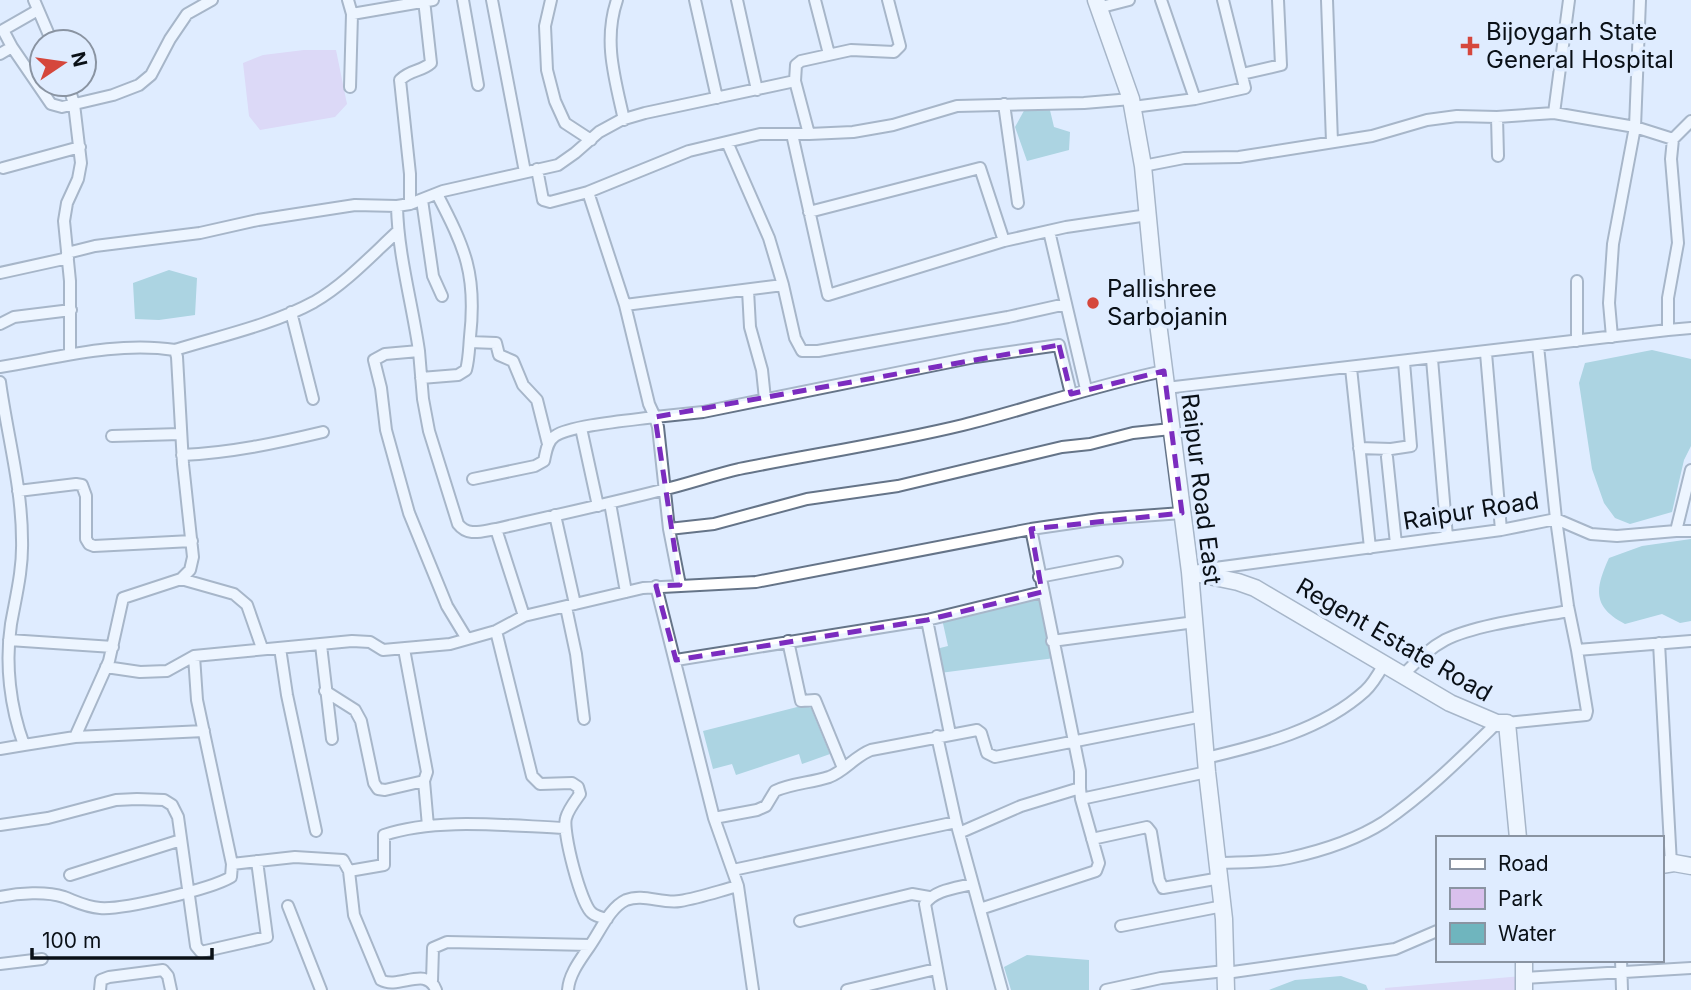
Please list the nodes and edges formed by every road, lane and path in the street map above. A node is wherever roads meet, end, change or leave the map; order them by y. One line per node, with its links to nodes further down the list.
1 (212, 0): 36 (street)
2 (348, 0): 21 (street)
3 (427, 0): 21 (street); 58 (street)
4 (463, 0): 29 (street)
5 (492, 0): 53 (street)
6 (551, 0): 46 (street)
7 (617, 0): 40 (street)
8 (695, 0): 32 (street)
9 (737, 0): 31 (street)
10 (815, 0): 26 (street)
11 (888, 0): 26 (street)
12 (1129, 0): 19 (street)
13 (1161, 0): 34 (street)
14 (1223, 0): 27 (street)
15 (1278, 0): 27 (street)
16 (1327, 0): 48 (street)
17 (1569, 0): 38 (street)
18 (1640, 0): 42 (street)
19 (1097, 4): 35 (street, Raipur Road East)
20 (36, 5): 22 (street); 23 (street)
21 (352, 14): 30 (street)
22 (1, 28): 24 (street)
23 (46, 28)
24 (12, 47): 25 (street); 36 (street)
25 (0, 54)
26 (829, 54): 28 (street)
27 (1242, 74): 34 (street)
28 (795, 82): 31 (street); 44 (street)
29 (478, 85)
30 (350, 87)
31 (757, 90): 32 (street)
32 (717, 97): 40 (street)
33 (72, 98): 36 (street)
34 (1195, 99): 35 (street)
35 (1132, 103): 37 (street); 51 (street, Raipur Road East)
36 (74, 104): 49 (street)
37 (1004, 104): 44 (street); 57 (street)
38 (1554, 113): 39 (street); 42 (street)
39 (1497, 117): 48 (street); 50 (street)
40 (624, 120): 46 (street)
41 (1691, 121): 45 (street)
42 (1635, 127): 45 (street); 78 (street)
43 (792, 134): 44 (street); 47 (street); 60 (street)
44 (809, 134)
45 (1673, 139): 77 (street)
46 (591, 140): 53 (street)
47 (727, 142): 54 (street); 68 (street)
48 (1332, 142): 51 (street)
49 (80, 147): 52 (street); 65 (street)
50 (1499, 156)
51 (1143, 166): 61 (street, Raipur Road East)
52 (3, 168)
53 (531, 170): 54 (street); 55 (street)
54 (588, 192): 72 (street)
55 (437, 194): 56 (street); 80 (street)
56 (422, 200): 58 (street); 70 (street)
57 (1018, 203)
58 (410, 204): 59 (street)
59 (397, 206): 63 (street); 65 (street)
60 (809, 212): 64 (street); 64 (street)
61 (1148, 215): 62 (street); 90 (street, Raipur Road East)
62 (1049, 231): 64 (street); 71 (street)
63 (397, 232): 74 (street); 83 (street)
64 (1004, 241)
65 (67, 255): 66 (street); 73 (street)
66 (0, 273)
67 (1577, 281): 79 (street)
68 (783, 285): 69 (street); 71 (street)
69 (748, 290): 72 (street); 97 (street)
70 (442, 296)
71 (1066, 304): 94 (street)
72 (625, 305): 98 (street)
73 (71, 310): 75 (street); 85 (street)
74 (291, 312): 82 (street); 96 (street)
75 (0, 324)
76 (1691, 328): 77 (street)
77 (1668, 330): 78 (street)
78 (1612, 337): 79 (street)
79 (1577, 341): 81 (street)
80 (470, 342): 91 (street); 104 (street)
81 (1538, 346): 84 (street); 116 (street)
82 (175, 350): 85 (street); 102 (street)
83 (419, 351): 91 (street); 141 (street)
84 (1486, 353): 86 (street); 120 (street)
85 (70, 354): 88 (street)
86 (1432, 359): 87 (street); 123 (street)
87 (1405, 362): 89 (street); 105 (street)
88 (0, 367)
89 (1351, 368): 93 (street); 105 (street)
90 (1164, 371): 93 (street, Raipur Road East); 94 (street)
91 (421, 378): 117 (street)
92 (0, 382): 111 (street)
93 (1166, 388): 100 (street, Raipur Road East)
94 (1086, 389): 95 (street)
95 (1071, 394): 97 (street); 110 (street)
96 (313, 399)
97 (765, 399): 98 (street)
98 (654, 417): 99 (street); 110 (street)
99 (580, 428): 104 (street); 113 (street)
100 (1171, 429): 114 (street, Raipur Road East); 118 (street)
101 (323, 432): 106 (street)
102 (180, 434): 103 (street); 106 (street)
103 (112, 436)
104 (548, 444): 109 (street)
105 (1359, 448): 126 (street)
106 (182, 455): 124 (street)
107 (1387, 457): 125 (street)
108 (1691, 470): 121 (street)
109 (473, 479)
110 (665, 490): 112 (street); 118 (street)
111 (18, 491): 124 (street); 142 (street)
112 (610, 503): 113 (street); 133 (street)
113 (598, 506): 115 (street)
114 (1182, 513): 119 (street); 128 (street, Raipur Road East)
115 (555, 516): 117 (street); 135 (street)
116 (1556, 519): 120 (street, Raipur Road); 121 (street); 136 (street, Raipur Road)
117 (496, 529): 137 (street)
118 (669, 529): 131 (street)
119 (1031, 529): 129 (street); 131 (street)
120 (1501, 530): 123 (street, Raipur Road)
121 (1676, 531): 122 (street)
122 (1691, 531)
123 (1447, 537): 125 (street, Raipur Road)
124 (192, 541): 130 (street)
125 (1396, 544): 126 (street, Raipur Road)
126 (1370, 548): 128 (street, Raipur Road)
127 (1117, 562): 129 (street)
128 (1190, 572): 139 (street, Raipur Road East); 155 (street, Regent Estate Road)
129 (1039, 577): 134 (street)
130 (181, 579): 148 (street); 149 (street)
131 (680, 585): 132 (street)
132 (656, 586): 133 (street); 154 (street)
133 (626, 592): 135 (street)
134 (1042, 592): 138 (street); 144 (street)
135 (570, 605): 137 (street); 160 (street)
136 (1569, 611): 152 (street, Raipur Road); 157 (street)
137 (524, 616): 140 (street)
138 (927, 620): 143 (street); 163 (street)
139 (1195, 622): 144 (street); 159 (street, Raipur Road East)
140 (496, 631): 141 (street); 178 (street)
141 (467, 639): 151 (street)
142 (9, 640): 148 (street); 168 (street)
143 (789, 641): 154 (street); 171 (street)
144 (1052, 641): 167 (street)
145 (1691, 641): 146 (street)
146 (1659, 643): 152 (street); 185 (street)
147 (321, 645): 150 (street); 151 (street); 158 (street)
148 (113, 647): 156 (street)
149 (262, 648): 150 (street); 153 (street)
150 (280, 648): 179 (street)
151 (404, 649): 172 (street)
152 (1577, 650): 161 (street, Raipur Road)
153 (194, 656): 156 (street); 162 (street)
154 (676, 660): 174 (street)
155 (1384, 664): 157 (street, Regent Estate Road); 170 (street)
156 (106, 667): 165 (street)
157 (1403, 675): 161 (street, Regent Estate Road)
158 (325, 691): 166 (street); 172 (street)
159 (1203, 716): 167 (street); 170 (street, Raipur Road East)
160 (584, 719)
161 (1502, 723): 180 (street, Regent Estate Road); 189 (street)
162 (204, 731): 165 (street); 184 (street)
163 (950, 734): 164 (street); 167 (street)
164 (937, 736): 171 (street); 177 (street)
165 (75, 737): 168 (street)
166 (331, 739)
167 (1073, 740): 173 (street)
168 (24, 745): 169 (street)
169 (0, 749)
170 (1207, 765): 173 (street); 189 (street, Raipur Road East)
171 (843, 768): 174 (street)
172 (424, 781): 176 (street)
173 (1081, 794): 177 (street); 181 (street)
174 (714, 818): 187 (street)
175 (0, 825): 182 (street)
176 (428, 827): 178 (street); 188 (street)
177 (958, 827): 187 (street); 191 (street)
178 (565, 828): 199 (street)
179 (316, 831)
180 (1518, 836)
181 (1092, 839): 189 (street); 198 (street)
182 (181, 840): 190 (street); 193 (street)
183 (257, 861): 184 (street); 188 (street); 193 (street)
184 (232, 864): 193 (street)
185 (1666, 864): 186 (street)
186 (1691, 866)
187 (733, 870): 192 (street)
188 (349, 871): 213 (street)
189 (1220, 871): 197 (street, Raipur Road East)
190 (70, 875)
191 (972, 884): 195 (street); 198 (street)
192 (738, 886): 199 (street); 220 (street)
193 (189, 891): 194 (street)
194 (0, 897)
195 (929, 897): 200 (street); 209 (street)
196 (289, 906): 218 (street)
197 (1223, 906): 201 (street); 210 (street, Raipur Road East)
198 (980, 909): 222 (street)
199 (607, 919): 203 (street)
200 (800, 921)
201 (1121, 926)
202 (1436, 931): 210 (street)
203 (590, 945): 213 (street); 214 (street)
204 (42, 959): 207 (street)
205 (1524, 962): 212 (street)
206 (1621, 962): 211 (street)
207 (0, 964)
208 (1691, 968): 211 (street)
209 (936, 969): 215 (street); 221 (street)
210 (1226, 972): 223 (street); 224 (street, Raipur Road East)
211 (1621, 973): 212 (street); 225 (street)
212 (1524, 984)
213 (434, 985)
214 (568, 987): 219 (street)
215 (847, 989)
216 (100, 990): 217 (street)
217 (171, 990)
218 (321, 990)
219 (557, 990)
220 (753, 990)
221 (941, 990)
222 (1002, 990)
223 (1106, 990)
224 (1226, 990)
225 (1622, 990)

